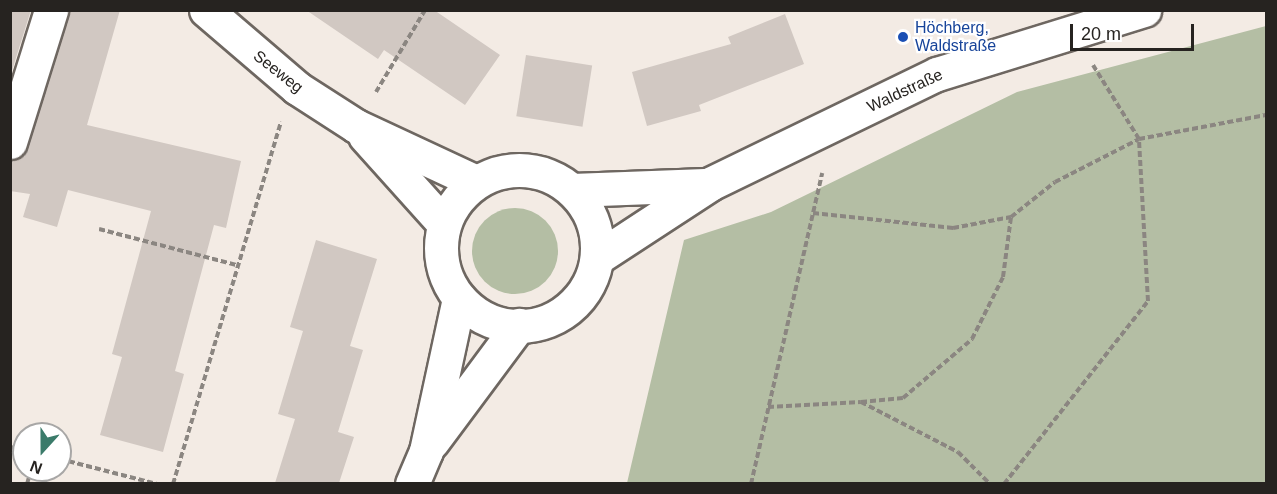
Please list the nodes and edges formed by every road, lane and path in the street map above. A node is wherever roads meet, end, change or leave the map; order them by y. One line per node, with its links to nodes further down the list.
1 (51, 10): 10 (street)
2 (206, 10): 8 (street, Seeweg)
3 (425, 10): 8 (path)
4 (1144, 10): 5 (street, Waldstraße)
5 (1068, 21): 7 (street, Waldstraße); 9 (path)
6 (1266, 115): 9 (path)
7 (832, 125): 13 (street, Waldstraße); 15 (path)
8 (356, 126): 12 (street, Seeweg); 17 (street, Seeweg)
9 (1139, 139): 16 (path); 32 (path)
10 (10, 142)
11 (270, 145): 20 (path)
12 (476, 182): 14 (street); 17 (street)
13 (710, 184): 14 (street, Waldstraße); 19 (street, Waldstraße)
14 (572, 190): 19 (street)
15 (813, 213): 16 (path); 24 (path)
16 (1011, 217): 23 (path)
17 (444, 224): 21 (street)
18 (99, 229): 20 (path)
19 (597, 258): 22 (street)
20 (236, 265): 28 (path)
21 (459, 299): 22 (street); 25 (street)
22 (519, 325): 25 (street)
23 (861, 402): 24 (path); 31 (path)
24 (768, 407): 30 (path)
25 (426, 451): 29 (street)
26 (72, 462): 27 (path)
27 (156, 483)
28 (173, 483)
29 (412, 483)
30 (751, 483)
31 (990, 483)
32 (1004, 483)

